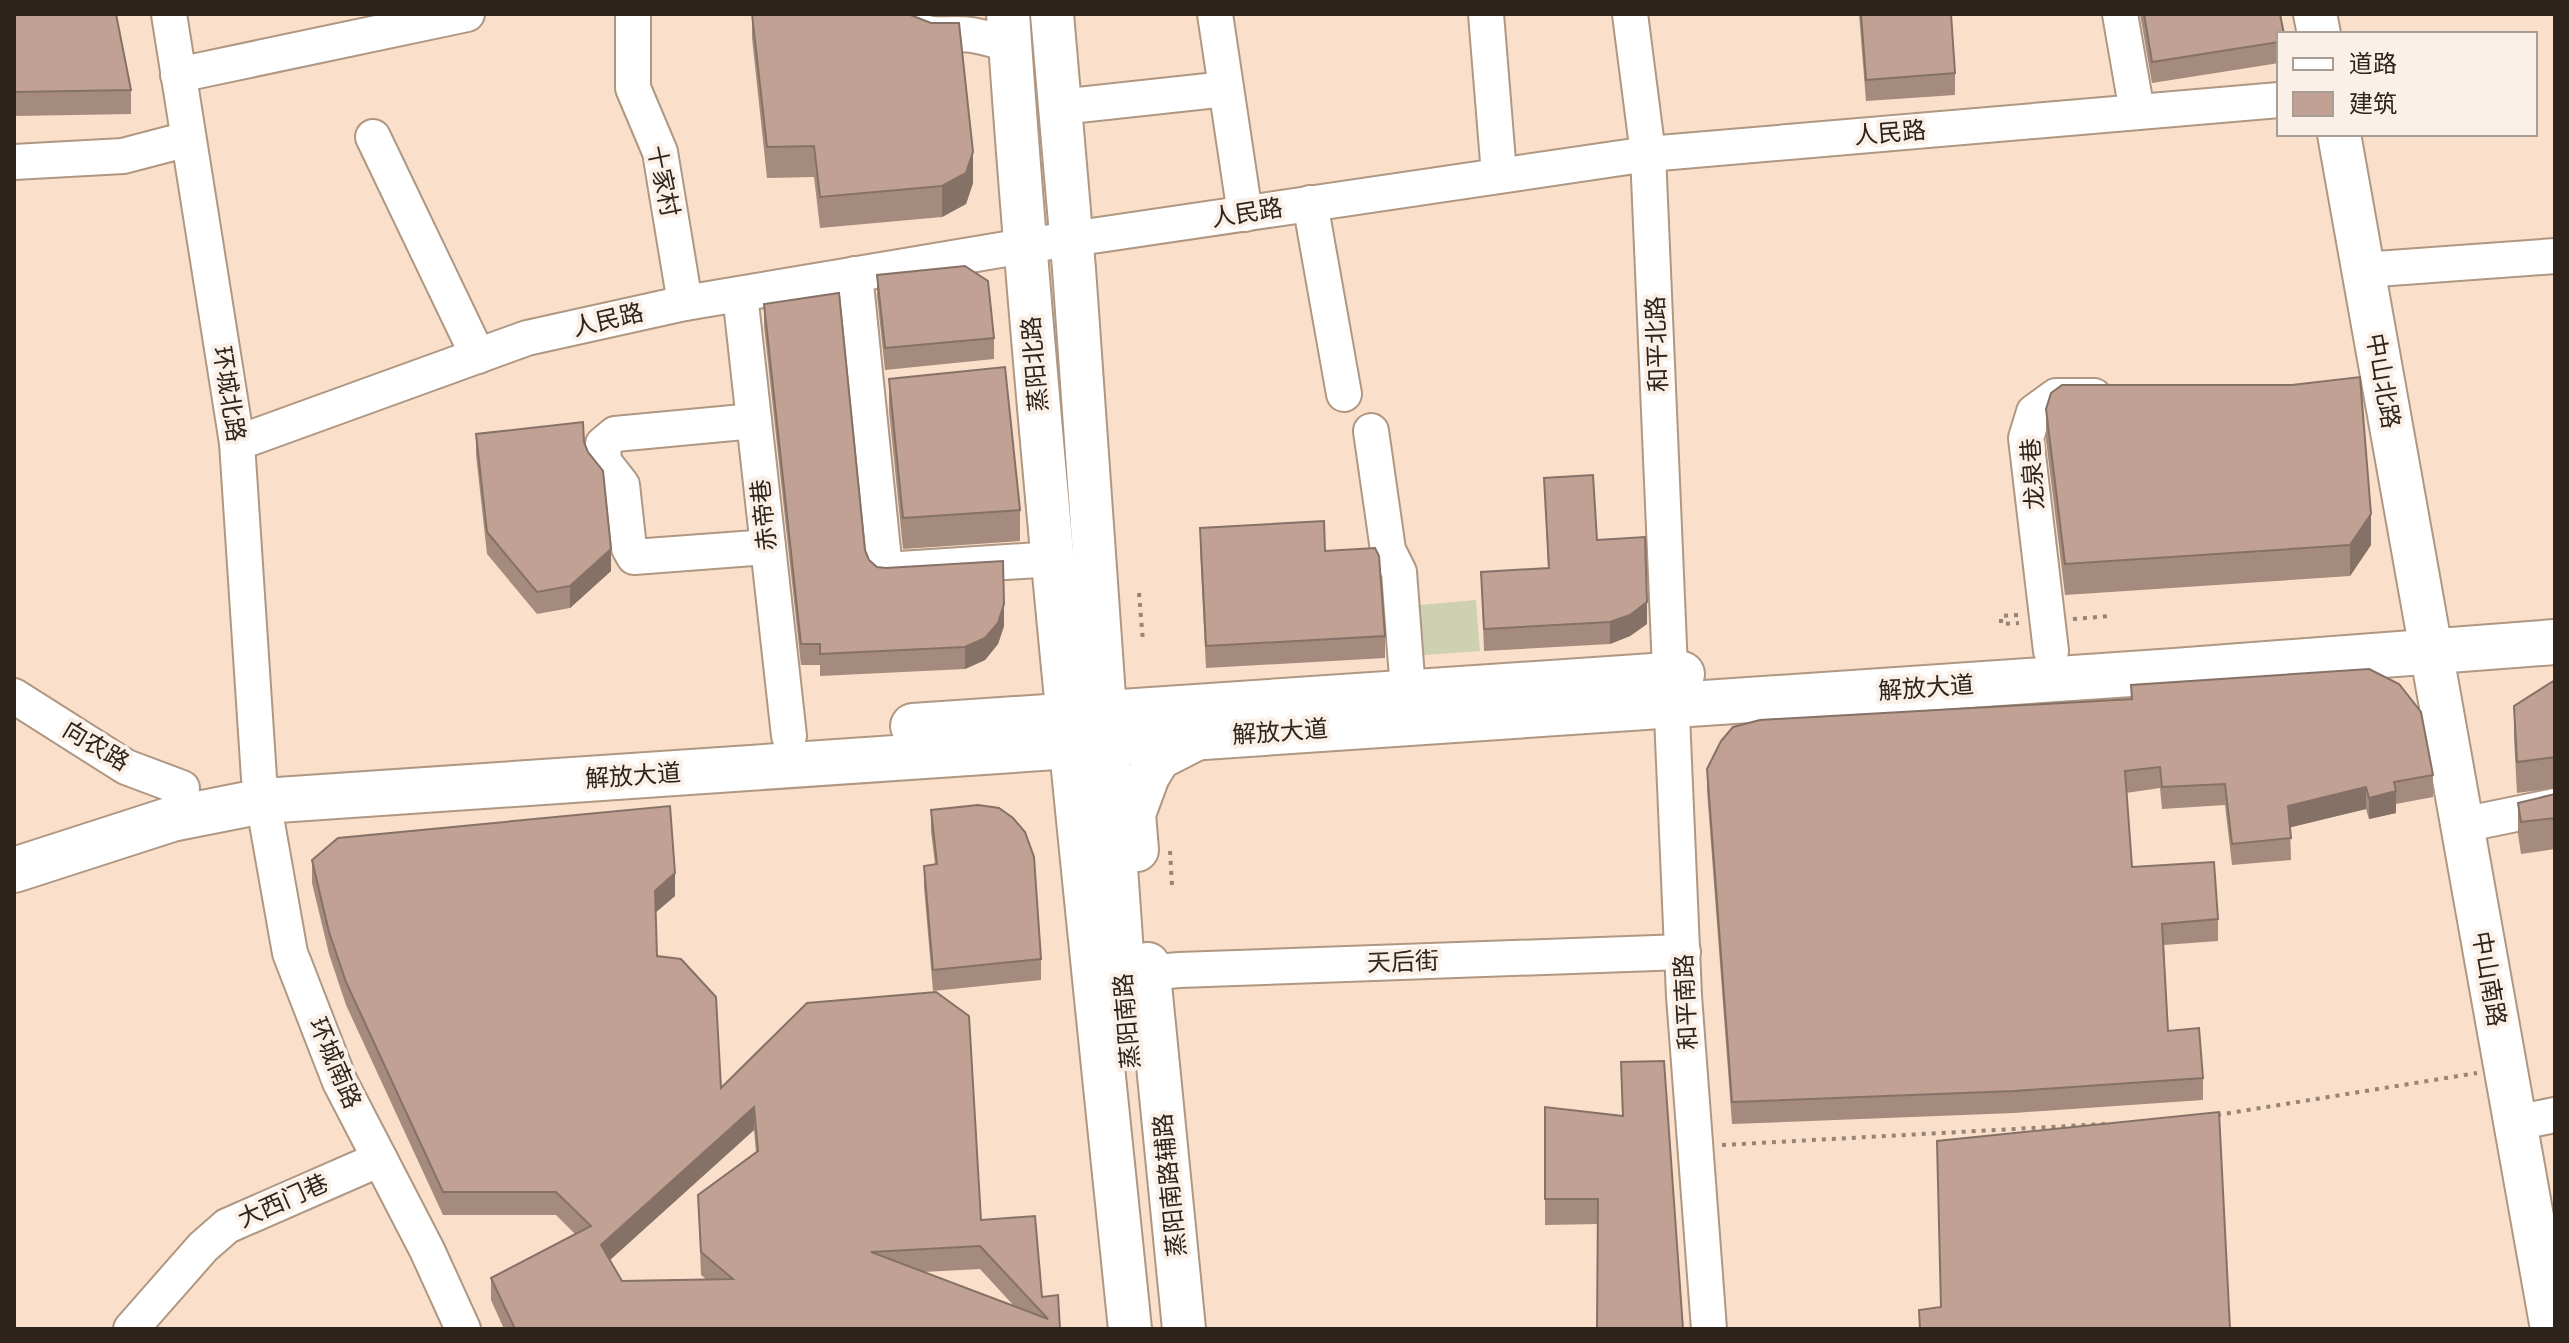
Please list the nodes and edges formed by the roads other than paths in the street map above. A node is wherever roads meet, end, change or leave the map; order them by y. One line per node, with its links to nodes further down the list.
1 (169, 14): 11 (street, 环城北路)
2 (467, 14): 11 (street)
3 (633, 14): 30 (street, 十家村)
4 (901, 14): 10 (street)
5 (1052, 14): 14 (main road, 蒸阳北路)
6 (1215, 14): 12 (street)
7 (1486, 14): 21 (street)
8 (1630, 14): 19 (street, 和平北路)
9 (2120, 14): 15 (street)
10 (1009, 29): 25 (main road, 蒸阳北路)
11 (178, 75): 18 (street, 环城北路)
12 (1226, 89): 14 (street); 23 (street)
13 (2277, 100): 15 (street, 人民路)
14 (1060, 107): 24 (main road, 蒸阳北路)
15 (2137, 112): 19 (street, 人民路)
16 (2339, 136): 27 (main road, 中山北路)
17 (373, 137): 31 (street)
18 (188, 139): 20 (street); 36 (street, 环城北路)
19 (1648, 154): 21 (street, 人民路); 43 (street, 和平北路)
20 (14, 162)
21 (1499, 174): 22 (street, 人民路)
22 (1310, 203): 23 (street, 人民路); 32 (street)
23 (1245, 214): 24 (street, 人民路)
24 (1071, 240): 25 (street, 人民路); 46 (main road, 蒸阳北路)
25 (1024, 246): 28 (street, 人民路); 38 (main road, 蒸阳北路)
26 (2555, 256): 27 (street)
27 (2363, 270): 41 (main road, 中山北路)
28 (855, 274): 29 (street, 人民路); 38 (street)
29 (740, 294): 30 (street, 人民路); 34 (street, 赤帝巷)
30 (685, 303): 31 (street, 人民路)
31 (478, 356): 36 (street, 人民路)
32 (1344, 394)
33 (2119, 396): 40 (street, 龙泉巷)
34 (754, 421): 37 (street, 赤帝巷); 37 (street)
35 (1371, 431): 44 (street)
36 (237, 443): 50 (street, 环城北路)
37 (768, 547): 47 (street, 赤帝巷)
38 (1053, 559): 46 (main road, 蒸阳北路)
39 (2555, 619): 41 (highway, 解放大道)
40 (2051, 631): 41 (highway, 解放大道); 43 (highway, 解放大道)
41 (2430, 640): 42 (highway, 解放大道); 43 (highway, 解放大道); 52 (main road, 中山南路)
42 (2555, 642)
43 (1672, 690): 44 (highway, 解放大道); 48 (highway, 解放大道); 55 (street, 和平南路)
44 (1408, 691): 46 (highway, 解放大道)
45 (14, 696): 49 (street, 向农路)
46 (1087, 729): 47 (highway, 解放大道); 48 (highway, 解放大道); 50 (highway, 解放大道); 56 (main road, 蒸阳南路); 62 (main road, 蒸阳南路)
47 (789, 736): 50 (highway, 解放大道)
48 (1200, 737): 56 (main road, 蒸阳南路辅路)
49 (182, 788): 50 (highway, 解放大道); 53 (highway, 解放大道)
50 (261, 790): 54 (highway, 解放大道); 59 (street, 环城南路)
51 (2555, 806): 52 (street)
52 (2462, 825): 58 (main road, 中山南路)
53 (14, 840)
54 (14, 870)
55 (1683, 952): 56 (street, 天后街); 65 (street, 和平南路)
56 (1150, 973): 63 (main road, 蒸阳南路); 64 (main road, 蒸阳南路辅路)
57 (2555, 1115): 58 (street)
58 (2515, 1123): 66 (main road, 中山南路)
59 (380, 1159): 60 (street, 大西门巷); 61 (street, 环城南路)
60 (131, 1329)
61 (463, 1329)
62 (1130, 1329)
63 (1158, 1329)
64 (1184, 1329)
65 (1709, 1329)
66 (2552, 1329)

